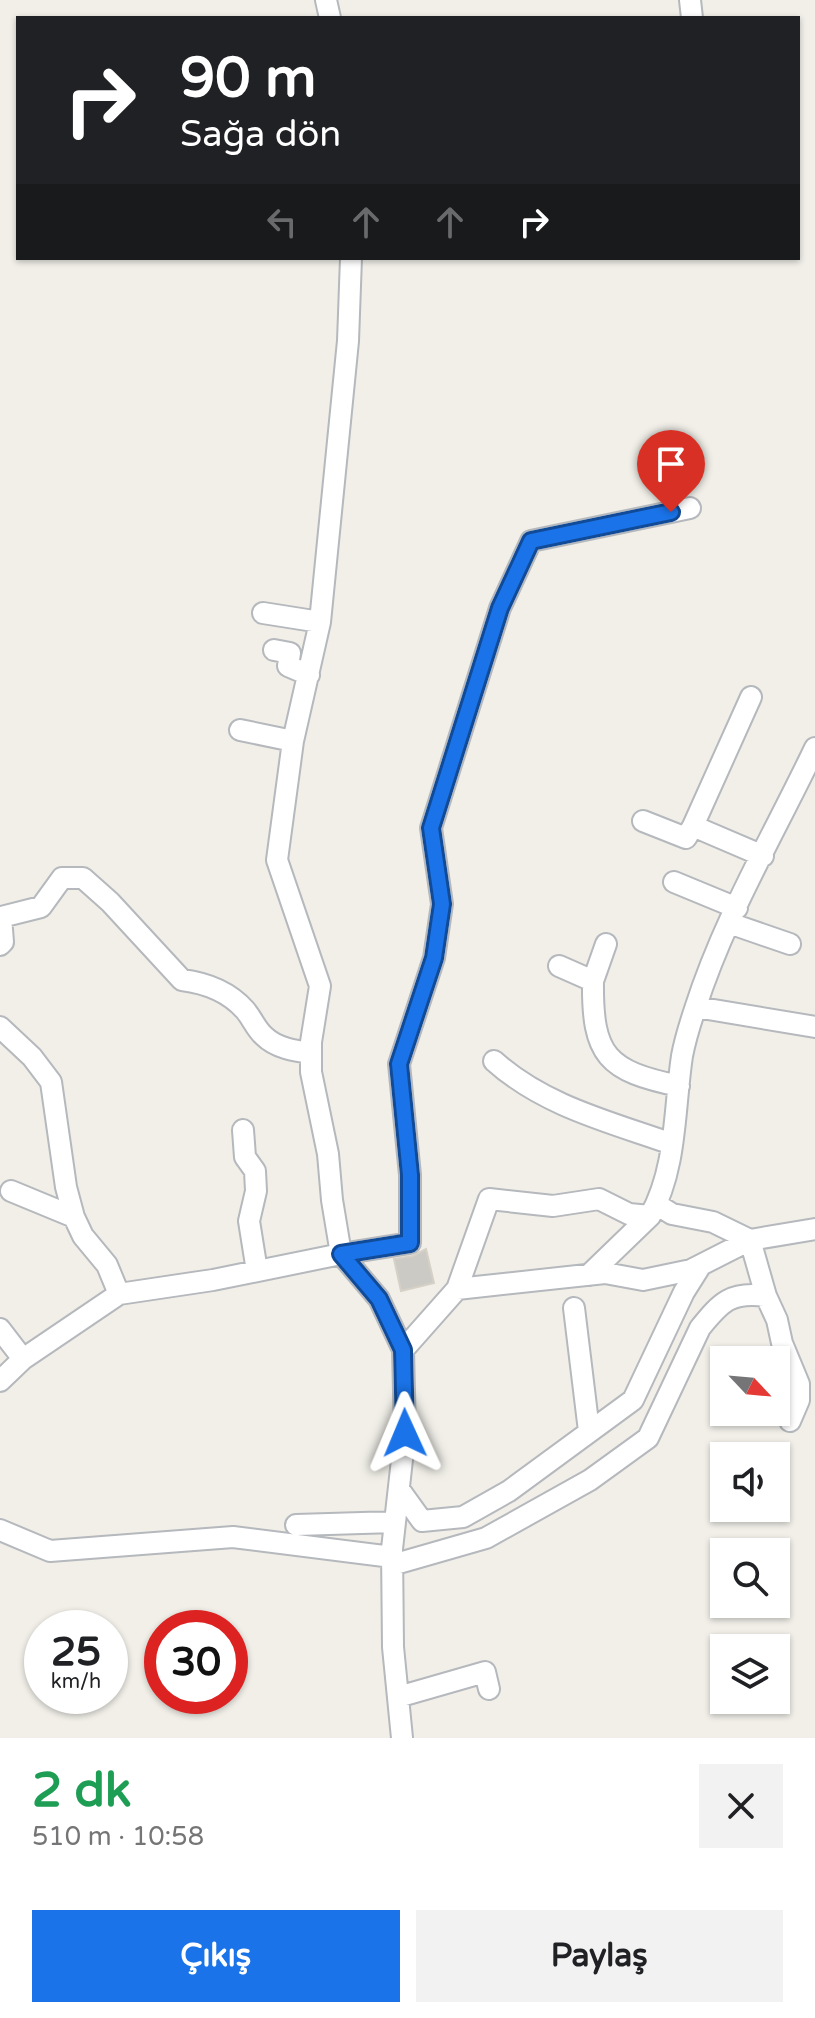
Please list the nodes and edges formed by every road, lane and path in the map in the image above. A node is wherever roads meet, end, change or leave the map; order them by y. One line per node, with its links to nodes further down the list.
1 (351, 260): 4 (street)
2 (690, 508): 34 (street)
3 (263, 613): 4 (street)
4 (320, 622): 6 (street)
5 (274, 650): 6 (street)
6 (309, 675): 9 (street)
7 (751, 697): 12 (street)
8 (240, 730): 9 (street)
9 (293, 741): 24 (street)
10 (815, 748): 13 (street)
11 (643, 821): 12 (street)
12 (693, 826): 13 (street)
13 (763, 856): 15 (street)
14 (674, 882): 15 (street)
15 (733, 916): 17 (street); 21 (street)
16 (606, 944): 20 (street)
17 (790, 944)
18 (0, 945): 24 (street)
19 (559, 966): 20 (street)
20 (593, 981): 26 (street)
21 (696, 1007): 23 (street); 26 (street)
22 (0, 1027): 31 (street)
23 (815, 1027)
24 (311, 1053): 34 (street)
25 (494, 1061): 28 (street)
26 (679, 1086): 28 (street)
27 (243, 1130): 36 (street)
28 (672, 1144): 30 (street)
29 (11, 1191): 31 (street)
30 (653, 1210): 33 (street); 37 (street); 38 (street)
31 (74, 1217): 39 (street)
32 (815, 1229): 33 (street)
33 (750, 1240): 35 (street); 40 (street)
34 (341, 1254): 36 (street); 44 (street)
35 (701, 1265): 37 (street); 49 (street)
36 (257, 1271): 39 (street)
37 (589, 1275): 38 (street)
38 (457, 1289): 44 (street)
39 (119, 1294): 45 (street)
40 (766, 1296): 43 (street); 54 (street)
41 (574, 1308): 49 (street)
42 (0, 1329): 45 (street)
43 (783, 1346)
44 (403, 1350): 50 (street)
45 (23, 1359): 47 (street)
46 (790, 1362): 48 (street)
47 (0, 1381)
48 (790, 1421)
49 (589, 1431): 50 (street)
50 (399, 1489): 51 (street)
51 (395, 1522): 52 (street); 54 (street)
52 (296, 1525)
53 (0, 1530): 54 (street)
54 (392, 1561): 56 (street)
55 (489, 1689): 56 (street)
56 (398, 1697): 57 (street)
57 (402, 1738)

